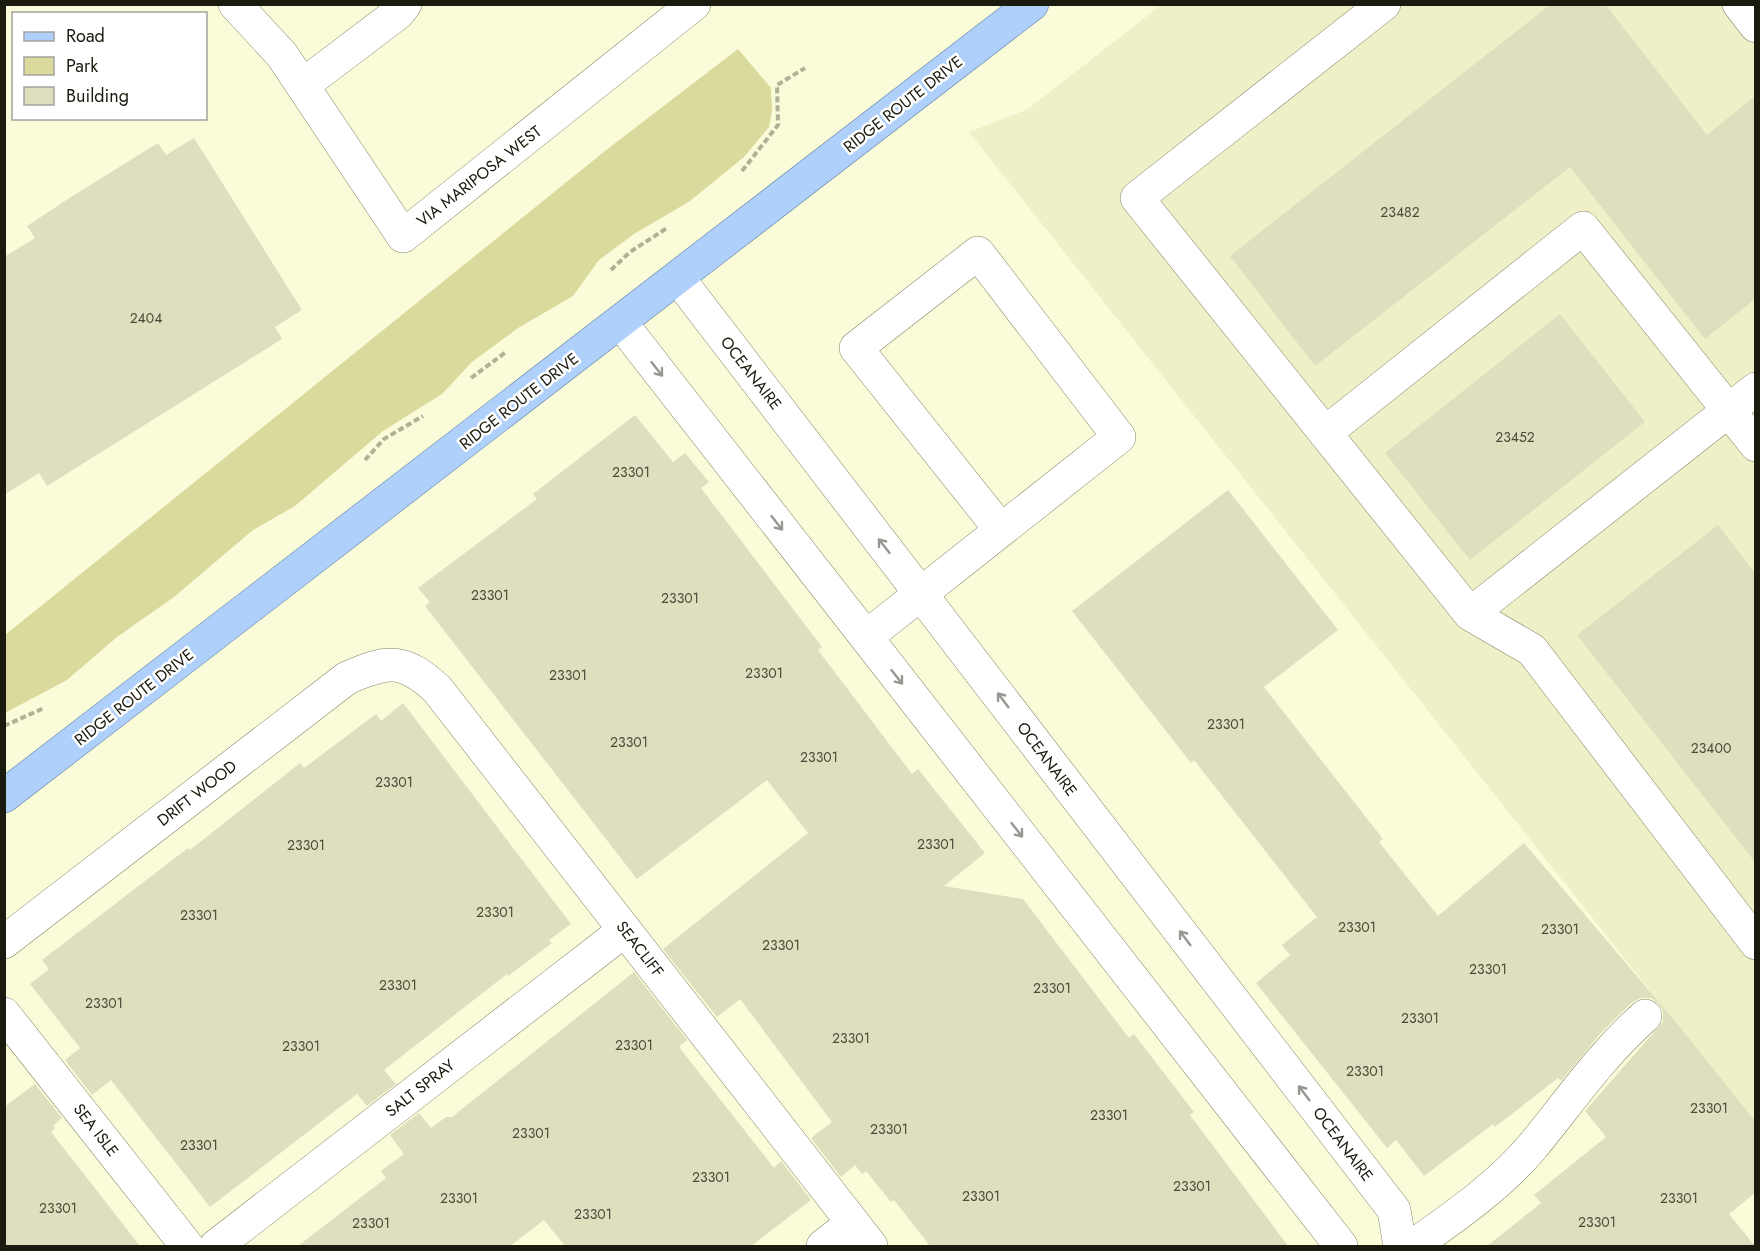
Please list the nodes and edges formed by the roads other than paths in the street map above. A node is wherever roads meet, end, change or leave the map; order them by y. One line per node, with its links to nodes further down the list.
1 (235, 4): 8 (street, VIA MARIPOSA WEST)
2 (405, 4): 8 (street)
3 (694, 4): 8 (street, VIA MARIPOSA WEST)
4 (1032, 4): 9 (main road, RIDGE ROUTE DRIVE)
5 (1384, 4): 13 (street)
6 (1739, 4): 7 (street)
7 (1755, 26)
8 (303, 86)
9 (678, 278): 10 (main road, RIDGE ROUTE DRIVE); 16 (street, OCEANAIRE, one-way to 9)
10 (621, 323): 18 (street, one-way to 18); 20 (main road, RIDGE ROUTE DRIVE)
11 (1755, 389): 12 (street)
12 (1728, 410): 13 (street); 14 (street); 17 (street)
13 (1325, 433): 17 (street)
14 (1755, 445)
15 (1001, 530): 15 (street); 16 (street)
16 (921, 594): 18 (street); 31 (street, OCEANAIRE, one-way to 16)
17 (1470, 614): 23 (street)
18 (866, 637): 30 (street, one-way to 30)
19 (398, 664): 21 (street, SEACLIFF); 22 (street, DRIFT WOOD)
20 (4, 796)
21 (625, 930): 26 (street, SEACLIFF); 28 (street, SALT SPRAY)
22 (4, 942)
23 (1755, 943)
24 (4, 1014): 27 (street, SEA ISLE)
25 (1645, 1016): 32 (street)
26 (862, 1235): 29 (street)
27 (187, 1246)
28 (216, 1246)
29 (823, 1246)
30 (1341, 1246)
31 (1400, 1246)
32 (1413, 1246)

